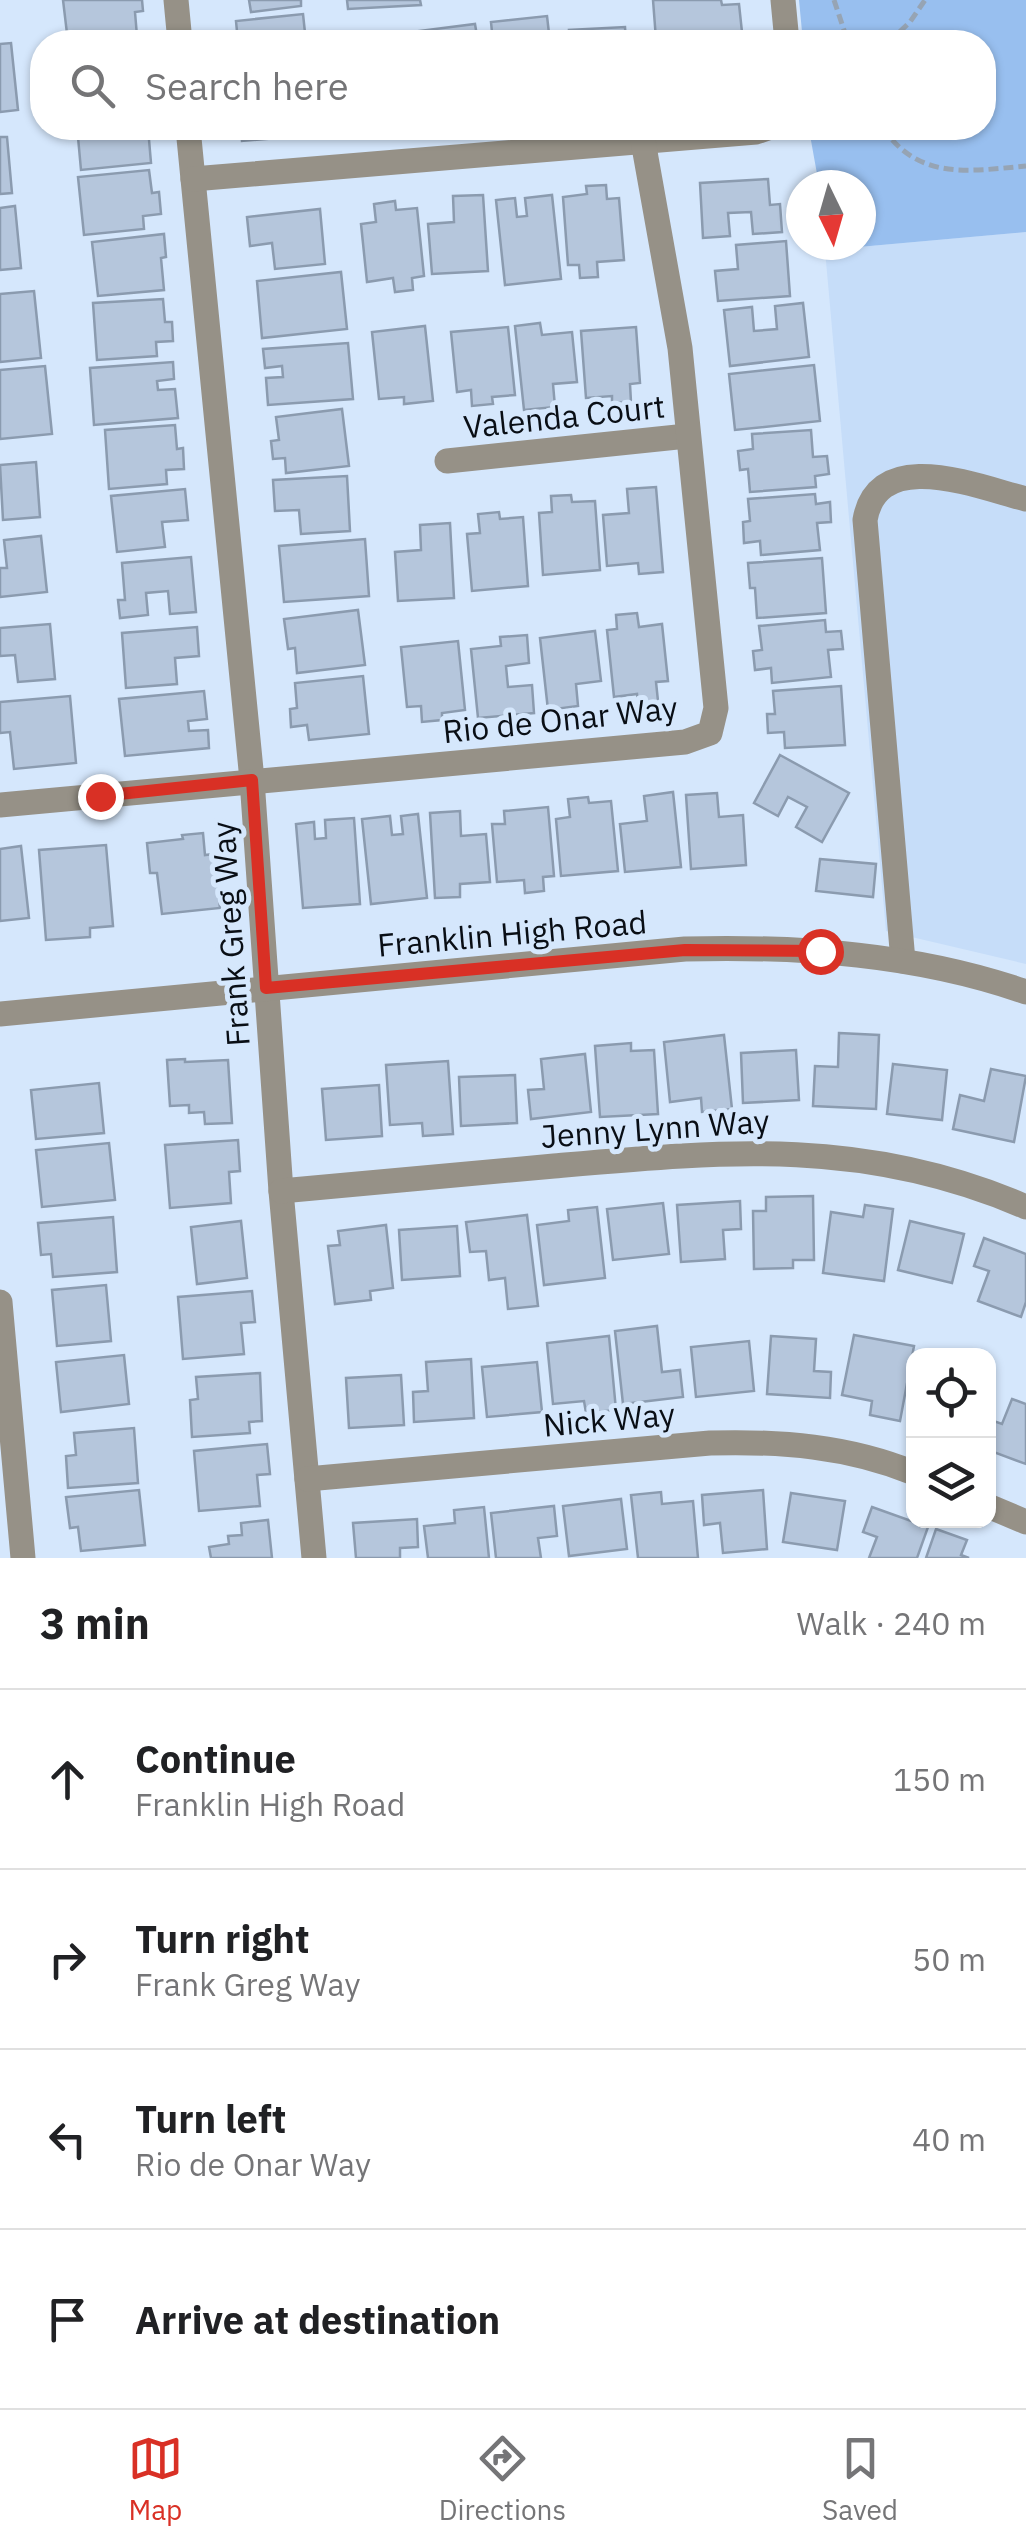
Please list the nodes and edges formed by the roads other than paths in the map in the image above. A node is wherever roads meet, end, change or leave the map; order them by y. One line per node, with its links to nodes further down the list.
1 (176, 0): 3 (street)
2 (783, 0): 4 (street)
3 (179, 30)
4 (786, 30)
5 (189, 140): 8 (street, Frank Greg Way)
6 (656, 140): 7 (street)
7 (643, 141): 8 (street); 9 (street, Rio de Onar Way)
8 (193, 179): 12 (street, Frank Greg Way)
9 (687, 436): 10 (street, Valenda Court); 12 (street, Rio de Onar Way)
10 (447, 461)
11 (1026, 499): 14 (street)
12 (252, 780): 13 (street, Rio de Onar Way); 15 (street, Frank Greg Way)
13 (0, 805)
14 (903, 961): 15 (street, Franklin High Road); 16 (street, Franklin High Road)
15 (266, 988): 17 (street, Franklin High Road); 18 (street, Frank Greg Way)
16 (1026, 992)
17 (0, 1014)
18 (281, 1190): 19 (street, Jenny Lynn Way); 22 (street, Frank Greg Way)
19 (1026, 1206)
20 (0, 1302): 23 (street)
21 (906, 1472): 22 (street, Nick Way)
22 (307, 1479): 27 (street, Frank Greg Way)
23 (9, 1507): 26 (street)
24 (996, 1509): 25 (street)
25 (1026, 1522)
26 (23, 1558)
27 (314, 1558)

